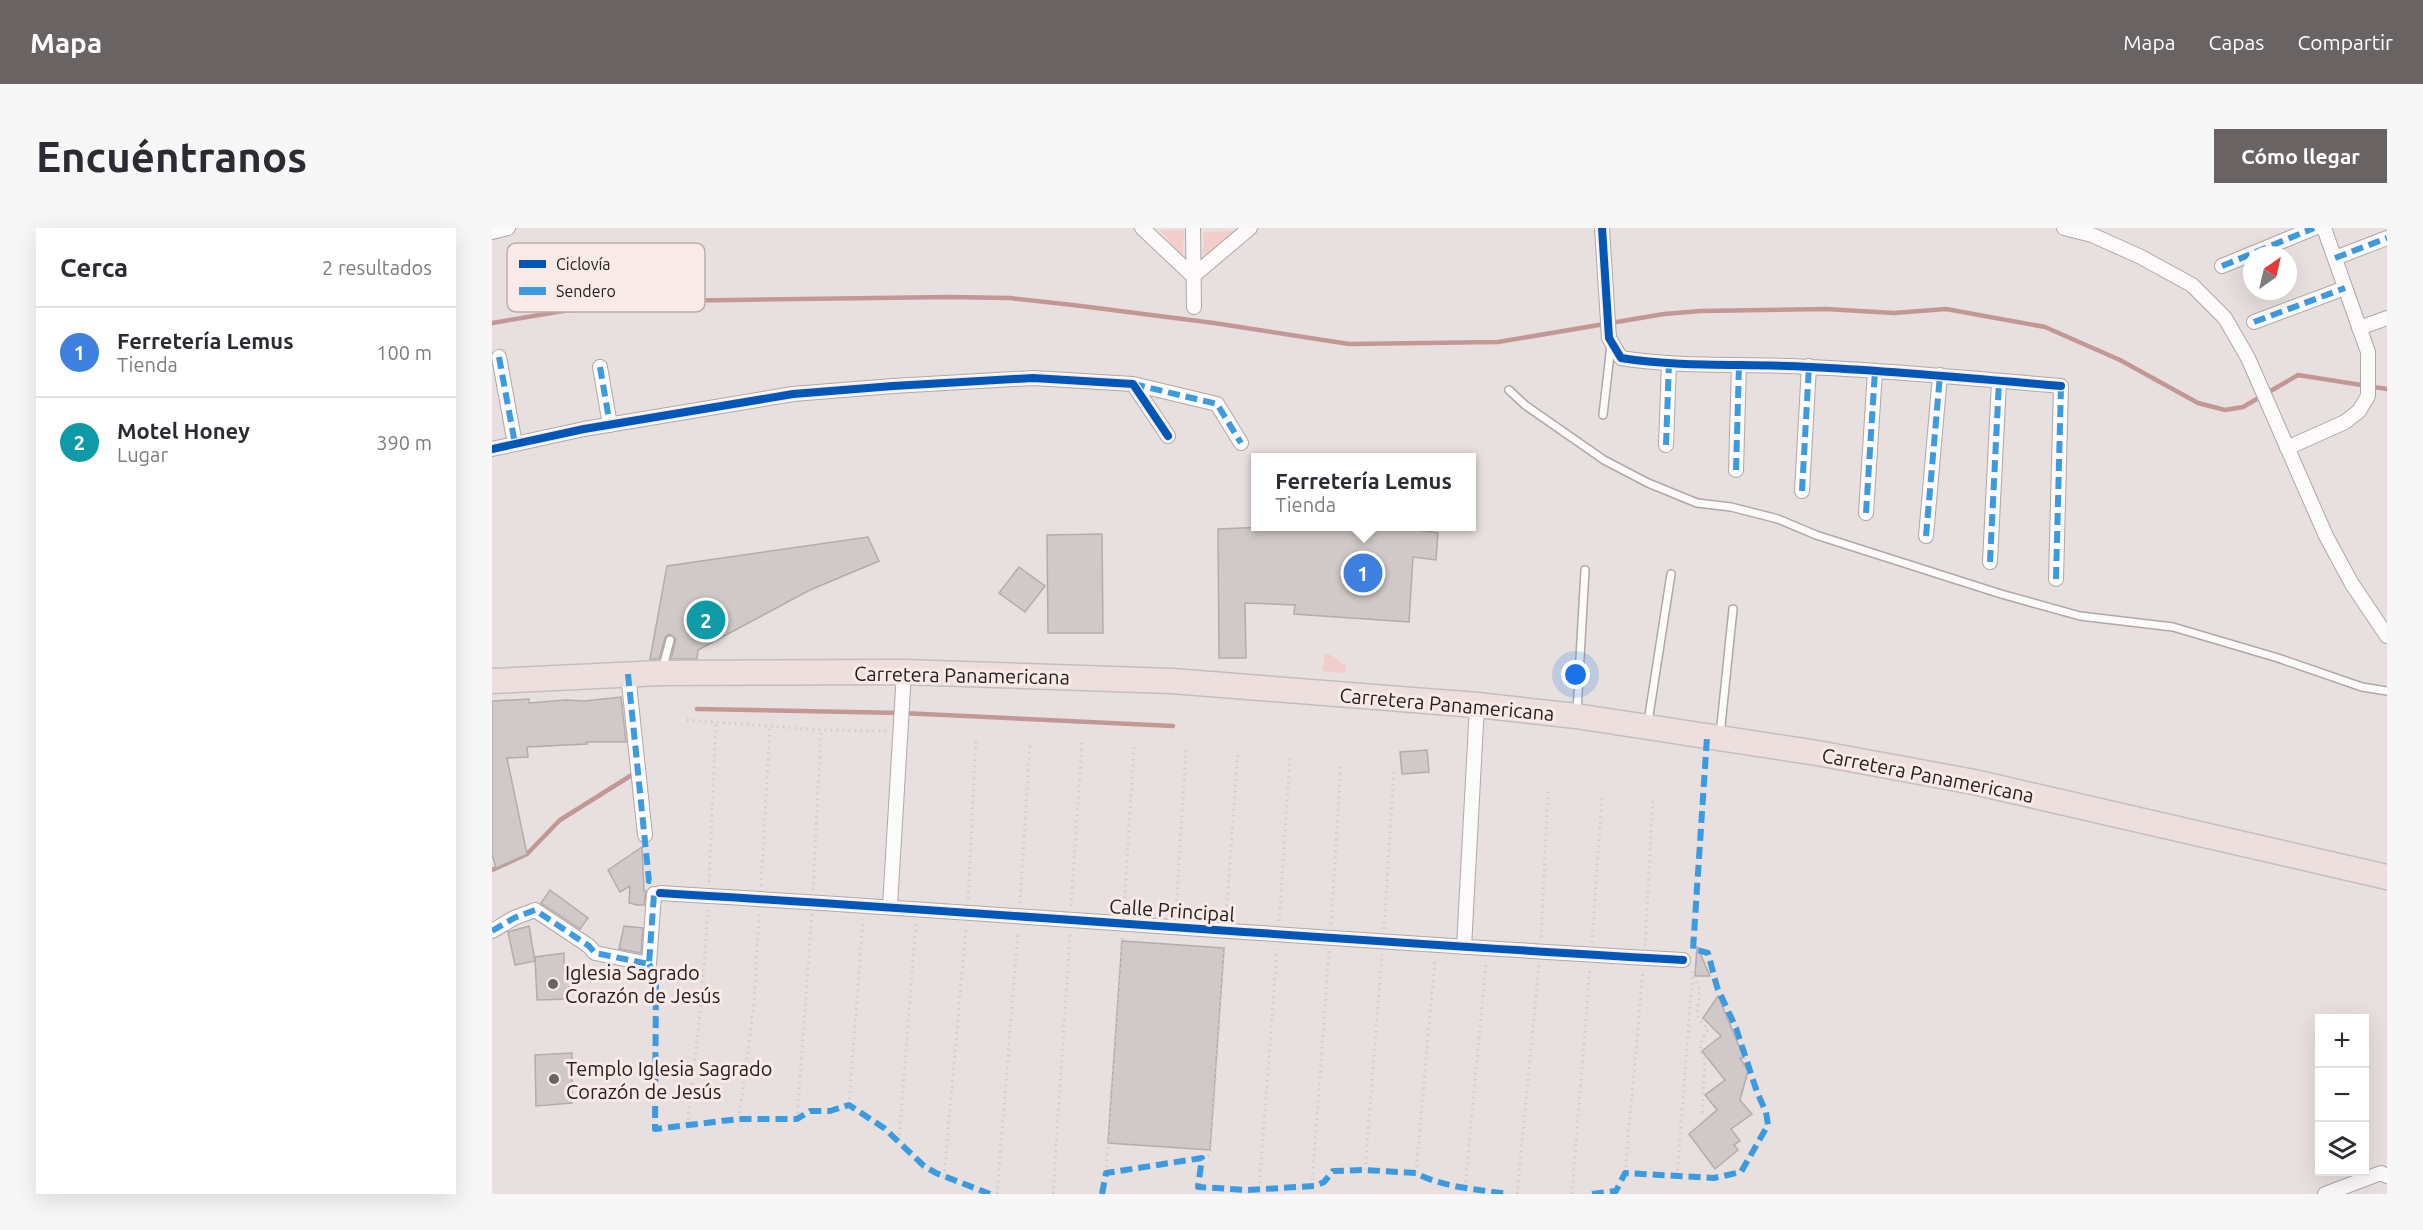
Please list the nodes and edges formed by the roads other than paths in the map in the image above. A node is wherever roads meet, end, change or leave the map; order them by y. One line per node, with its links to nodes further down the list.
1 (508, 228): 10 (street)
2 (1142, 228): 14 (street)
3 (1193, 228): 14 (street)
4 (1250, 228): 14 (street)
5 (1602, 228): 20 (street)
6 (2064, 228): 9 (street)
7 (2314, 228): 13 (street)
8 (2324, 228): 12 (street)
9 (2094, 231): 37 (street)
10 (492, 232)
11 (2387, 238): 12 (street)
12 (2335, 258): 15 (street)
13 (2222, 266)
14 (1193, 276): 16 (street)
15 (2345, 288): 18 (street); 19 (street)
16 (1194, 307)
17 (2387, 318): 19 (street)
18 (2254, 322)
19 (2360, 328): 37 (street)
20 (1611, 340): 22 (street); 31 (lane)
21 (499, 357): 35 (street)
22 (1669, 363): 23 (street); 36 (street)
23 (1739, 365): 24 (street); 39 (street)
24 (1809, 366): 26 (street); 40 (street)
25 (600, 367): 32 (street)
26 (1875, 370): 27 (street); 41 (street)
27 (1940, 375): 28 (street); 42 (street)
28 (2000, 381): 43 (street); 46 (street)
29 (1133, 384): 32 (street); 33 (street); 34 (street)
30 (1509, 390): 54 (lane)
31 (1603, 415)
32 (610, 425): 35 (street)
33 (1168, 436)
34 (1241, 443)
35 (515, 444): 38 (street)
36 (1666, 445)
37 (2287, 447): 48 (street)
38 (492, 449)
39 (1736, 470)
40 (1802, 491)
41 (1866, 513)
42 (1926, 536)
43 (1990, 562)
44 (1585, 570): 56 (lane)
45 (1671, 574): 57 (lane)
46 (2056, 579)
47 (1733, 609): 58 (lane)
48 (2387, 636)
49 (670, 640): 51 (lane)
50 (904, 672): 51 (highway, Carretera Panamericana); 55 (highway, Carretera Panamericana); 61 (street)
51 (661, 673): 52 (highway, Carretera Panamericana)
52 (628, 674): 53 (highway, Carretera Panamericana); 59 (street)
53 (492, 681)
54 (2387, 691)
55 (1477, 705): 56 (highway, Carretera Panamericana); 63 (street)
56 (1576, 716): 57 (highway, Carretera Panamericana)
57 (1647, 727): 58 (highway, Carretera Panamericana)
58 (1719, 739): 60 (highway, Carretera Panamericana)
59 (645, 835)
60 (2387, 877)
61 (890, 906): 62 (street, Calle Principal); 63 (street, Calle Principal)
62 (492, 931)
63 (1464, 947): 64 (street, Calle Principal)
64 (1683, 960)
65 (2387, 1176): 66 (street)
66 (2325, 1194)

